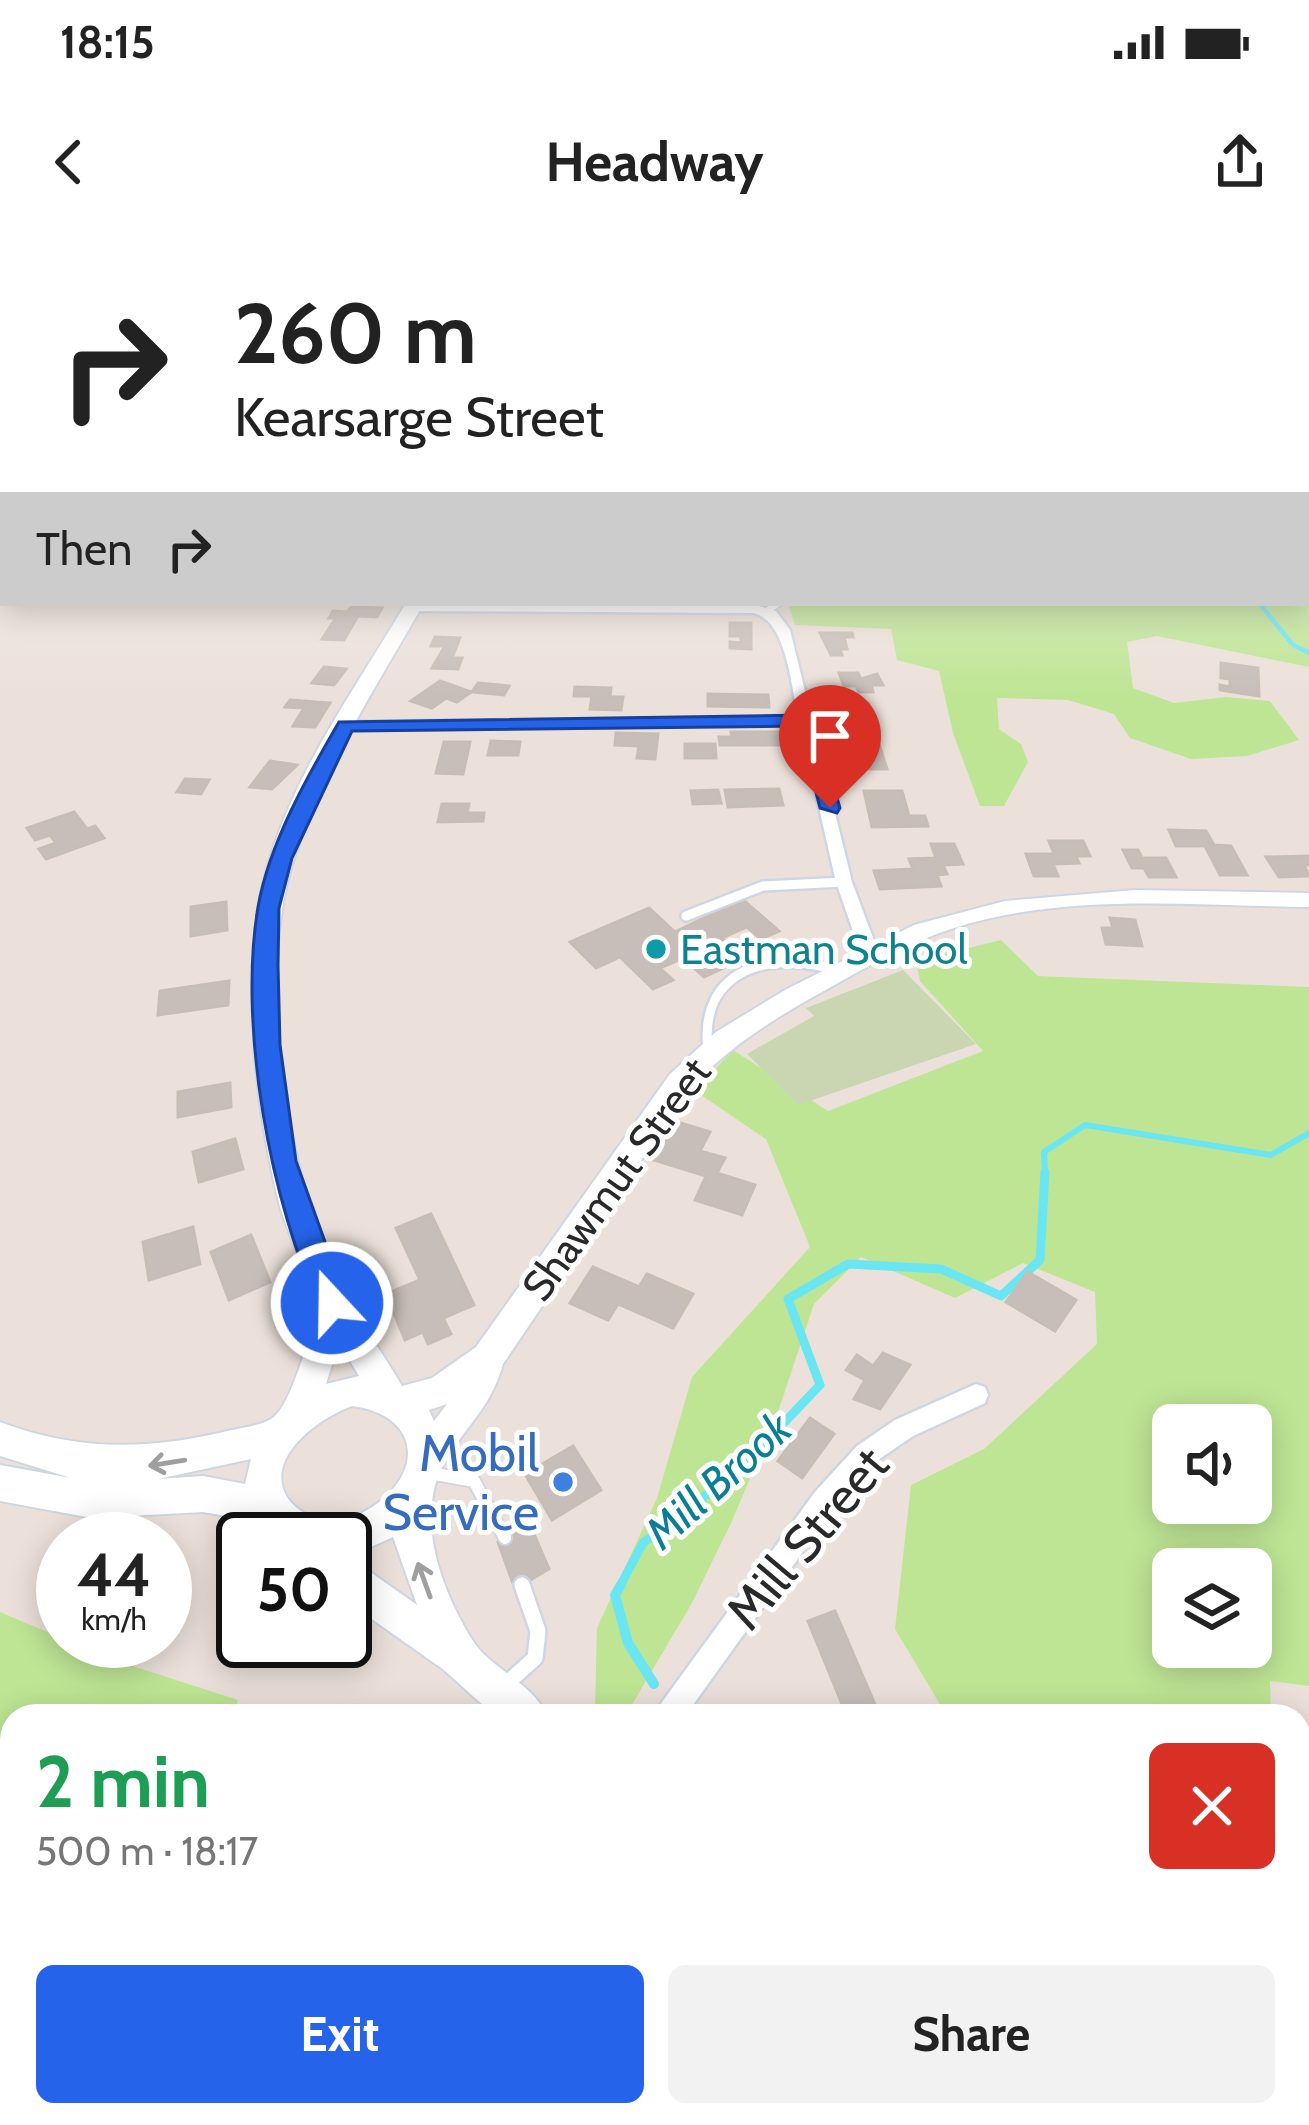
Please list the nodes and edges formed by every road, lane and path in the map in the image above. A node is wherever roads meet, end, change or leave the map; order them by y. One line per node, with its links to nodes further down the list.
1 (414, 606): 2 (street); 4 (main road)
2 (772, 610): 3 (street)
3 (806, 721): 4 (street); 5 (street)
4 (345, 726): 11 (main road)
5 (844, 883): 7 (lane); 8 (street)
6 (1309, 900): 8 (main road, Shawmut Street)
7 (686, 916)
8 (869, 954): 9 (main road, Shawmut Street)
9 (839, 971): 10 (main road, Shawmut Street); 10 (lane)
10 (708, 1050): 12 (main road, Shawmut Street)
11 (332, 1303): 14 (main road); 15 (main road)
12 (488, 1358): 14 (main road, Shawmut Street); 17 (main road, Shawmut Street)
13 (976, 1395): 27 (street, Mill Street)
14 (394, 1401): 15 (main road); 17 (main road)
15 (287, 1425): 16 (main road, one-way to 16); 19 (main road)
16 (0, 1439)
17 (419, 1478): 21 (main road, Shawmut Street); 22 (lane); 25 (main road, one-way to 17)
18 (0, 1484): 19 (main road)
19 (269, 1506): 20 (main road)
20 (273, 1512)
21 (372, 1530)
22 (506, 1538)
23 (522, 1584): 26 (lane)
24 (372, 1597): 25 (main road)
25 (458, 1655): 26 (main road)
26 (512, 1704)
27 (676, 1704)

